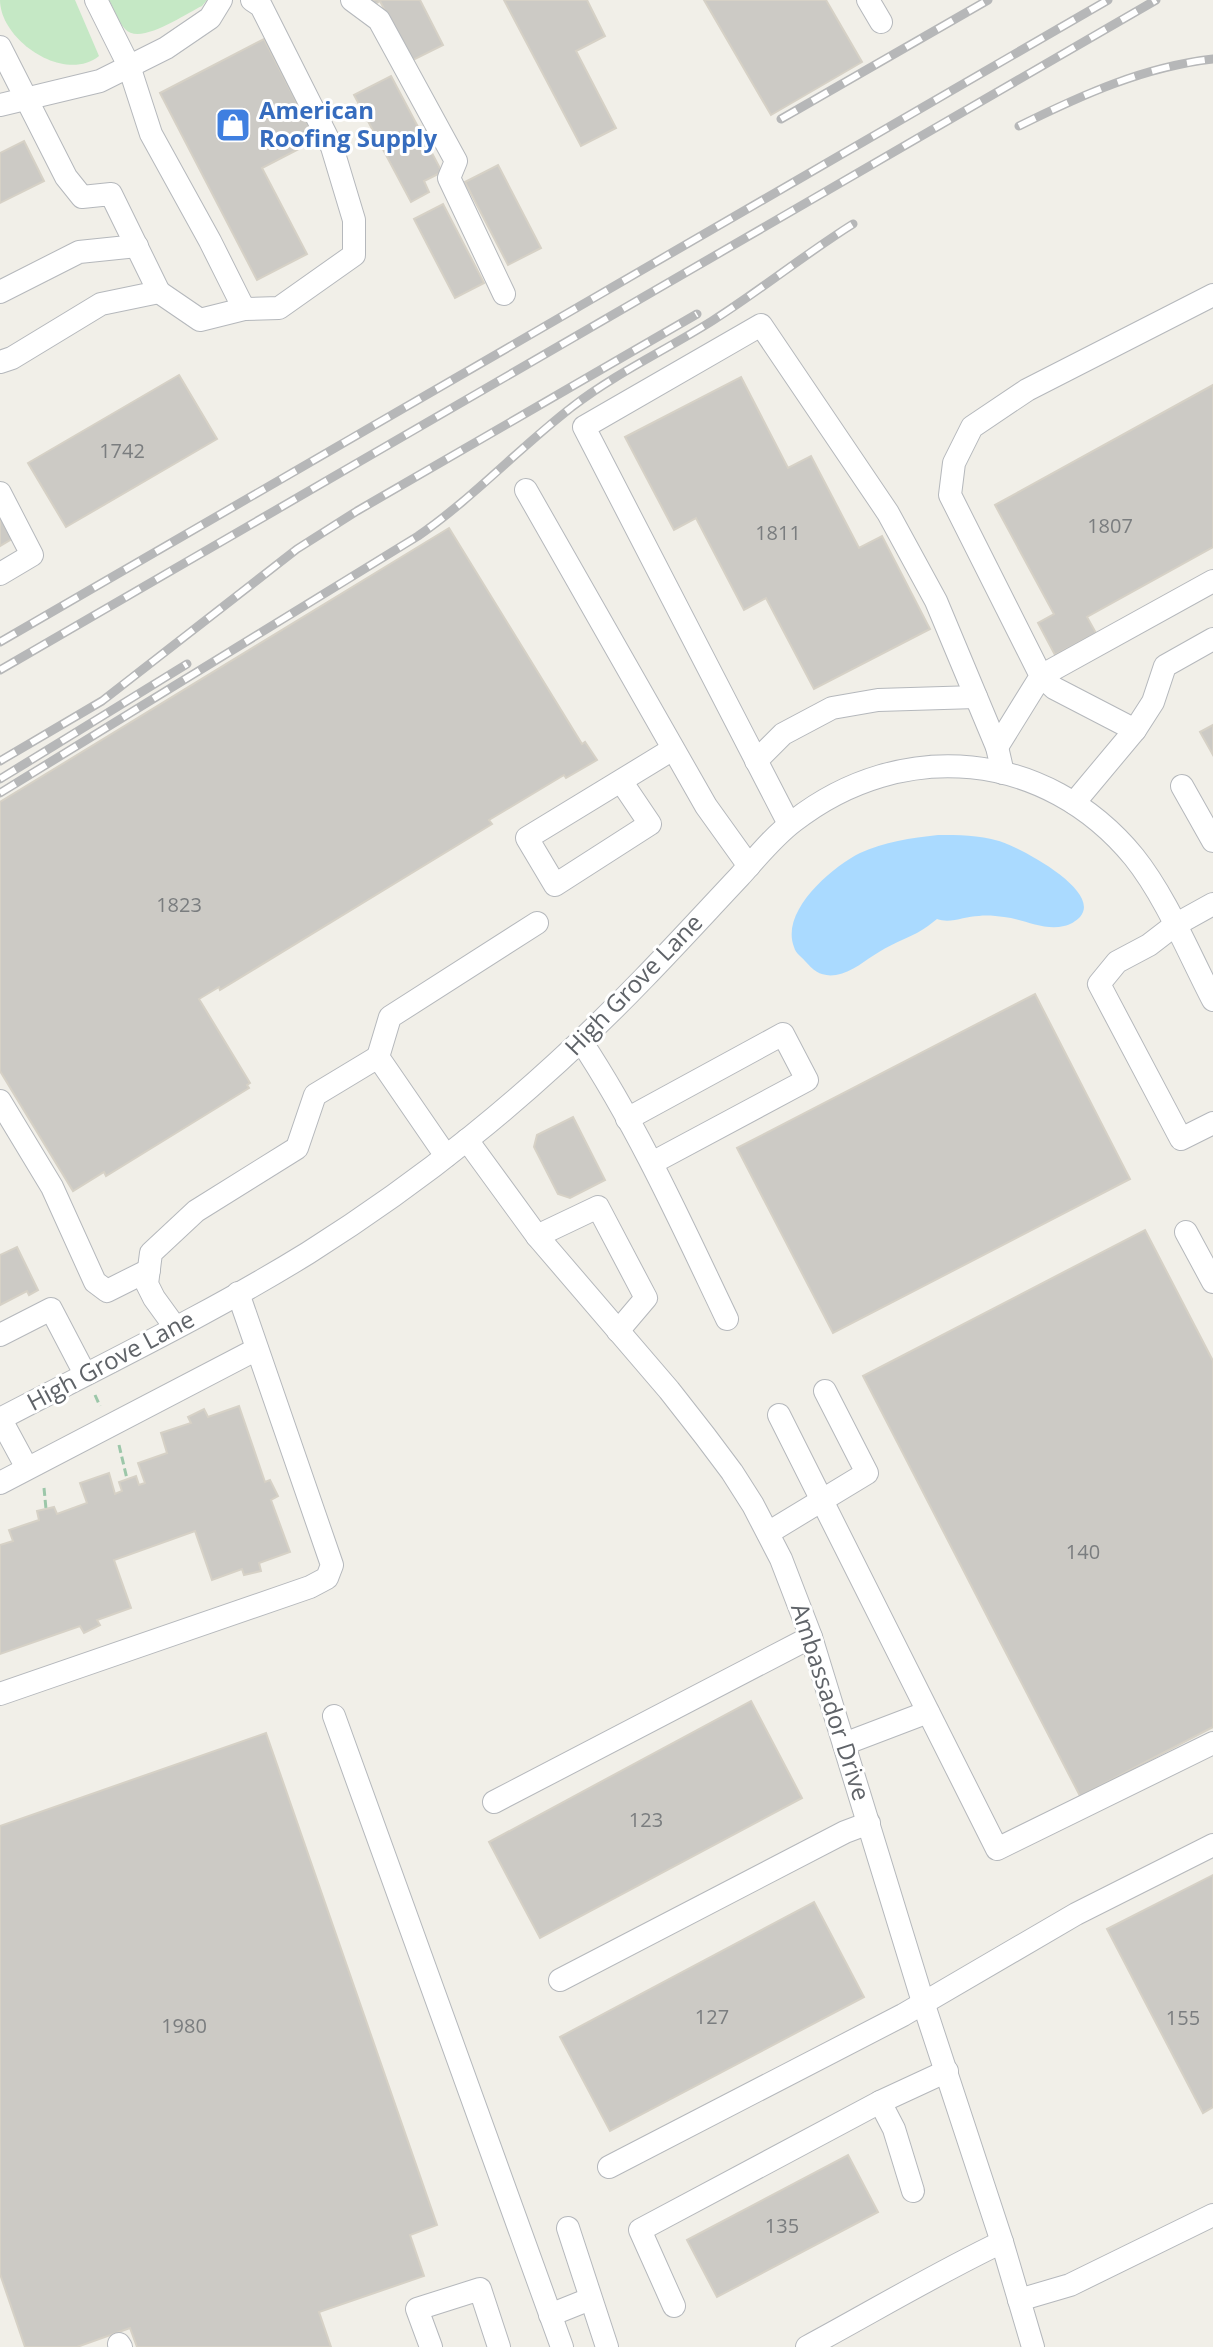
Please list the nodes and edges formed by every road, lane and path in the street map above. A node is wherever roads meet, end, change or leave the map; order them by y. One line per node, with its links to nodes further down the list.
1 (96, 0): 8 (street)
2 (221, 0): 8 (street)
3 (252, 0): 16 (street)
4 (352, 0): 14 (street)
5 (868, 0): 6 (street)
6 (881, 22)
7 (0, 47): 9 (street)
8 (129, 66): 9 (street); 16 (street)
9 (26, 99): 10 (street); 11 (street)
10 (0, 105)
11 (137, 246): 12 (street); 13 (street)
12 (0, 292)
13 (159, 292): 16 (street); 17 (street)
14 (504, 294)
15 (1213, 295): 23 (street)
16 (244, 309)
17 (0, 362)
18 (526, 490): 27 (street)
19 (0, 493): 20 (street)
20 (0, 574)
21 (1213, 581): 23 (street)
22 (1213, 639): 25 (street)
23 (1041, 676): 25 (street); 26 (street)
24 (976, 697): 26 (street); 28 (street); 28 (street)
25 (1135, 730): 32 (street)
26 (997, 747): 29 (street)
27 (673, 749): 30 (street); 35 (street)
28 (756, 761): 33 (street)
29 (1003, 773): 32 (street, High Grove Lane); 33 (street, High Grove Lane)
30 (621, 781): 30 (street)
31 (1182, 786): 34 (street)
32 (1074, 803): 38 (street, High Grove Lane)
33 (789, 824): 35 (street, High Grove Lane)
34 (1213, 841)
35 (749, 866): 40 (street, High Grove Lane)
36 (1213, 904): 38 (street)
37 (537, 923): 41 (street)
38 (1175, 925): 39 (street, High Grove Lane); 44 (street)
39 (1210, 985)
40 (581, 1041): 43 (street); 45 (street, High Grove Lane)
41 (378, 1057): 46 (street); 50 (street)
42 (0, 1101): 50 (street)
43 (627, 1119): 47 (street); 47 (street)
44 (1213, 1123)
45 (467, 1140): 46 (street, High Grove Lane); 49 (street, Ambassador Drive)
46 (446, 1156): 52 (street, High Grove Lane)
47 (652, 1163): 53 (street)
48 (1186, 1232): 51 (street)
49 (537, 1236): 55 (street, Ambassador Drive); 55 (street)
50 (149, 1270): 54 (street)
51 (1213, 1282)
52 (238, 1293): 54 (street, High Grove Lane); 57 (street)
53 (727, 1319)
54 (175, 1327): 58 (street, High Grove Lane)
55 (618, 1331): 71 (street, Ambassador Drive)
56 (0, 1335): 58 (street)
57 (257, 1349): 65 (street); 73 (street)
58 (85, 1374): 63 (street, High Grove Lane)
59 (825, 1391): 69 (street)
60 (95, 1395): 61 (path)
61 (104, 1415)
62 (779, 1415): 69 (street)
63 (0, 1419): 65 (street)
64 (117, 1442): 66 (path)
65 (27, 1468): 67 (street)
66 (127, 1479)
67 (0, 1483)
68 (44, 1488): 70 (path)
69 (822, 1501): 71 (street); 74 (street)
70 (46, 1509)
71 (768, 1533): 72 (street, Ambassador Drive)
72 (811, 1637): 77 (street, Ambassador Drive); 78 (street)
73 (0, 1694)
74 (928, 1712): 76 (street); 77 (street)
75 (334, 1716): 93 (street)
76 (1213, 1743)
77 (844, 1744): 79 (street, Ambassador Drive)
78 (494, 1802)
79 (869, 1823): 81 (street); 82 (street, Ambassador Drive)
80 (1213, 1845): 82 (street)
81 (560, 1980)
82 (923, 2002): 83 (street, Ambassador Drive); 85 (street)
83 (947, 2071): 84 (street); 89 (street, Ambassador Drive)
84 (880, 2102): 86 (street); 92 (street)
85 (609, 2167)
86 (913, 2191)
87 (1213, 2215): 91 (street)
88 (568, 2228): 90 (street)
89 (1002, 2242): 91 (street, Ambassador Drive); 98 (street)
90 (590, 2299): 93 (street); 97 (street)
91 (1019, 2300): 99 (street, Ambassador Drive)
92 (674, 2306)
93 (550, 2315): 96 (street)
94 (431, 2347): 95 (street)
95 (499, 2347)
96 (562, 2347)
97 (607, 2347)
98 (807, 2347)
99 (1033, 2347)

